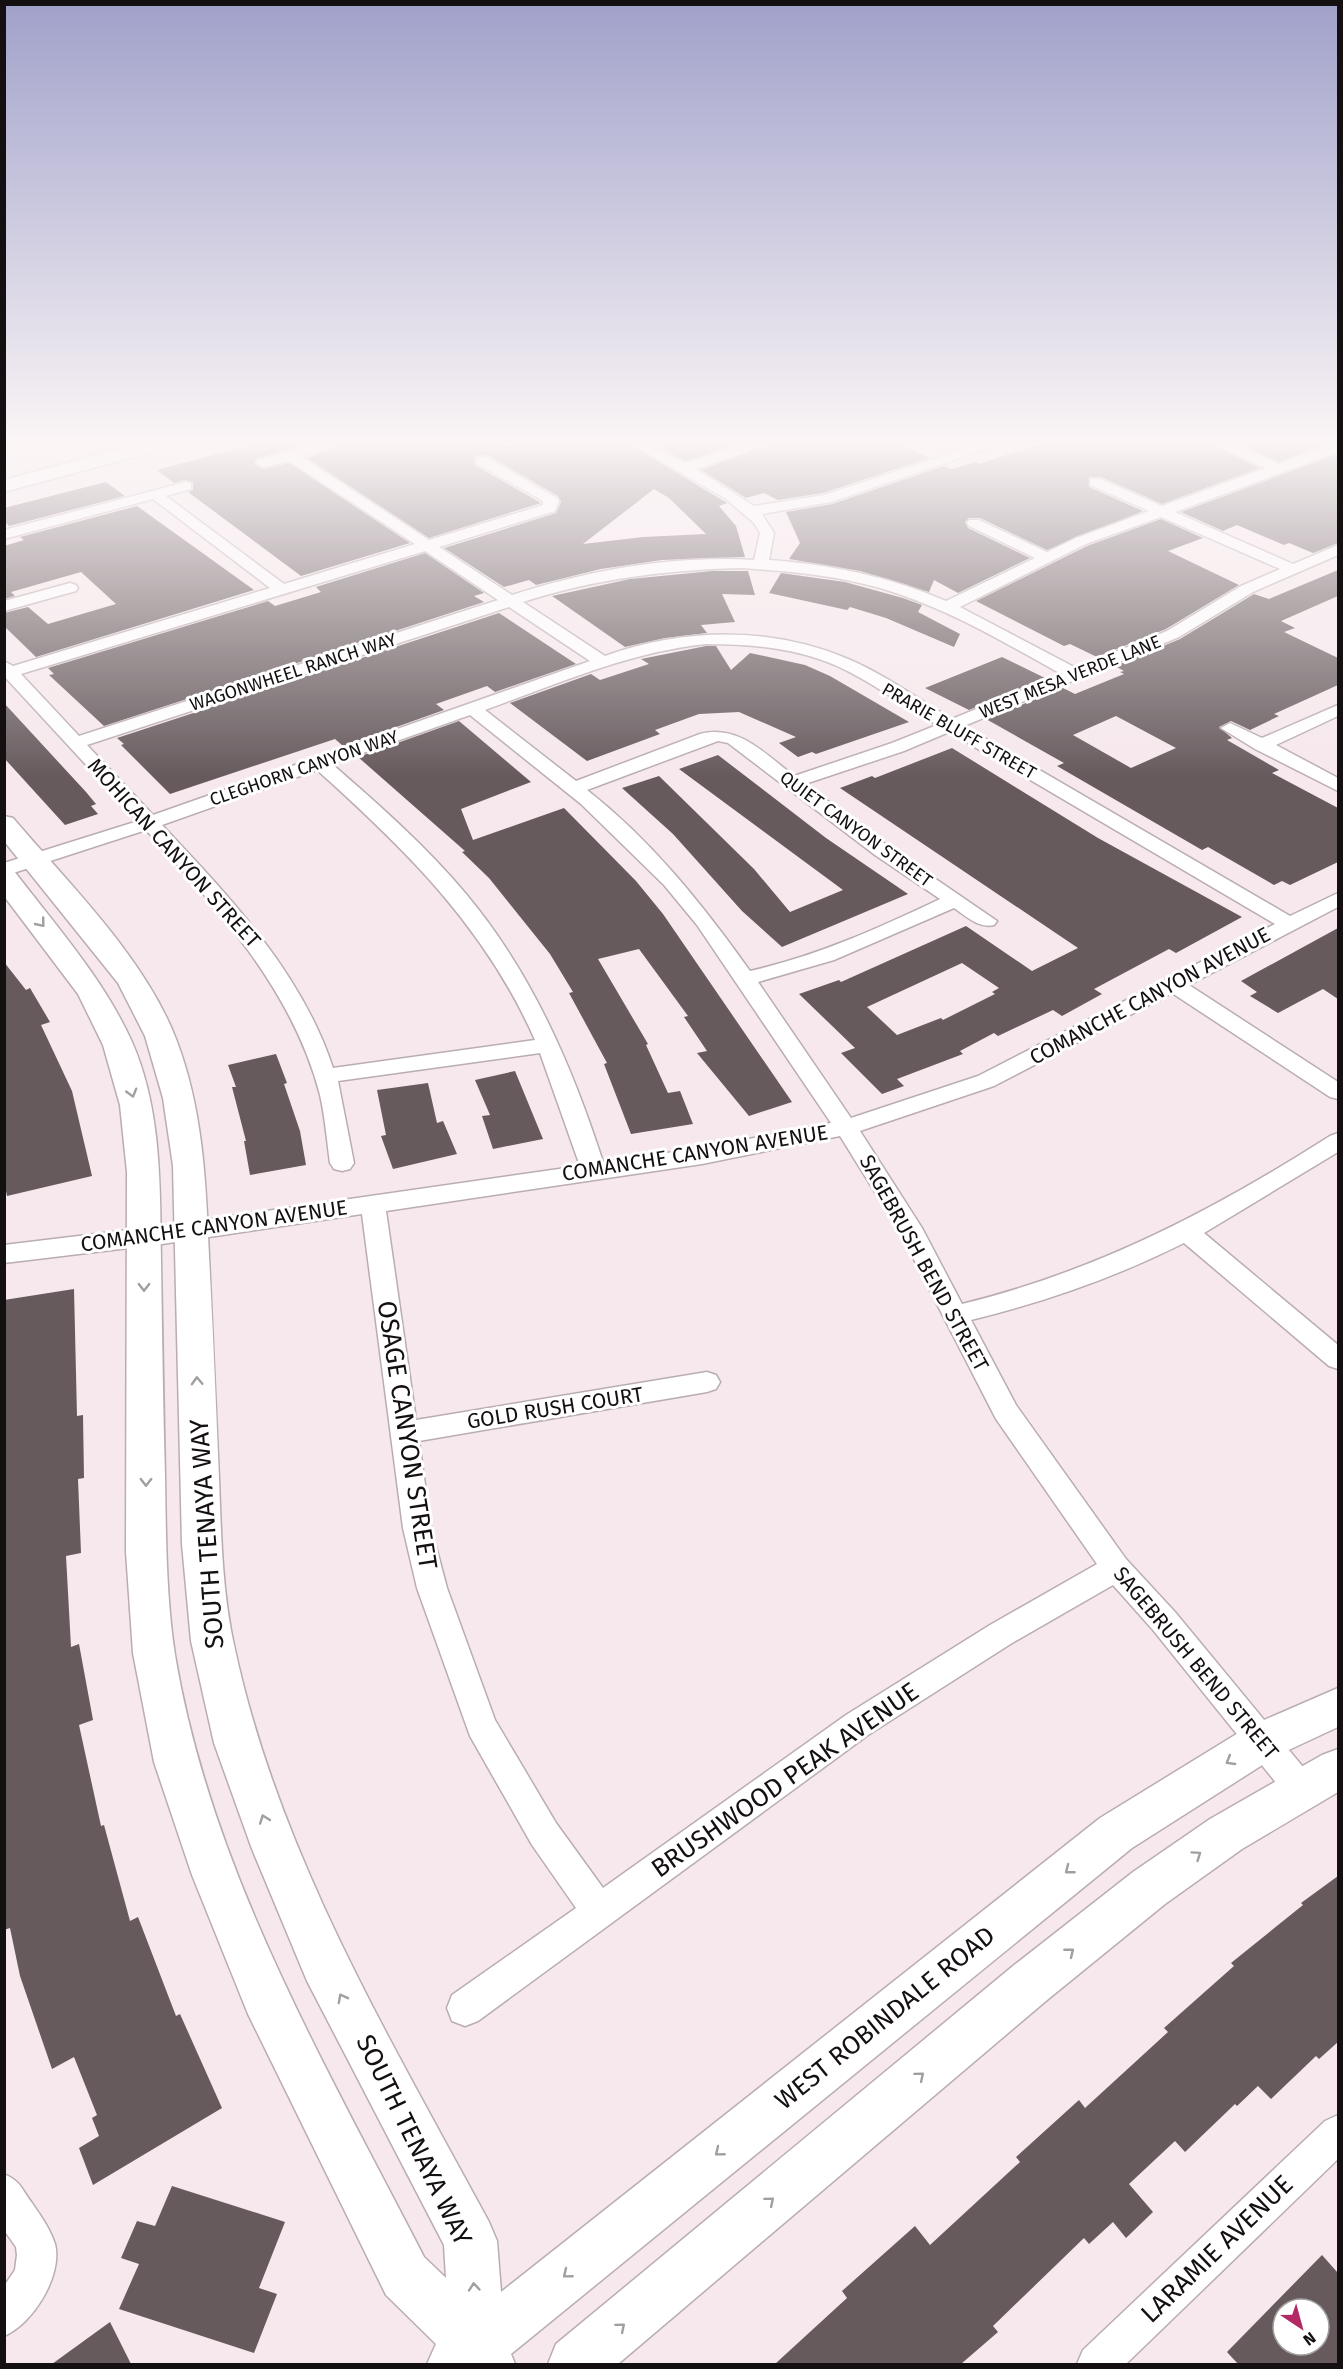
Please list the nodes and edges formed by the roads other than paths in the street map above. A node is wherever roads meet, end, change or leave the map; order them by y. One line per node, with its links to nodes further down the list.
1 (237, 556): 11 (street)
2 (396, 556): 11 (street)
3 (441, 556): 12 (street)
4 (763, 556): 8 (street)
5 (1046, 556): 14 (street)
6 (1261, 556): 9 (street)
7 (1325, 556): 9 (street, WEST MESA VERDE LANE)
8 (760, 565): 12 (street, WAGONWHEEL RANCH WAY); 14 (street, WAGONWHEEL RANCH WAY)
9 (1292, 569): 17 (street, WEST MESA VERDE LANE)
10 (70, 588): 13 (street)
11 (283, 590): 16 (street)
12 (510, 601): 15 (street); 22 (street, WAGONWHEEL RANCH WAY)
13 (4, 606)
14 (946, 607): 17 (street, WAGONWHEEL RANCH WAY)
15 (603, 662): 18 (street, CLEGHORN CANYON WAY); 20 (street, PRARIE BLUFF STREET)
16 (7, 669): 22 (street, MOHICAN CANYON STREET)
17 (1076, 675): 20 (street, WEST MESA VERDE LANE)
18 (473, 709): 24 (street, CLEGHORN CANYON WAY); 27 (street, SAGEBRUSH BEND STREET)
19 (1338, 710): 23 (street)
20 (951, 725): 25 (street, WEST MESA VERDE LANE); 34 (street, PRARIE BLUFF STREET)
21 (1230, 728): 23 (street)
22 (76, 743): 28 (street, MOHICAN CANYON STREET)
23 (1262, 745): 26 (street)
24 (320, 763): 28 (street, CLEGHORN CANYON WAY); 37 (street)
25 (792, 783): 27 (street, QUIET CANYON STREET); 32 (street, QUIET CANYON STREET)
26 (1338, 785)
27 (575, 788): 35 (street, SAGEBRUSH BEND STREET)
28 (150, 823): 30 (street, CLEGHORN CANYON WAY); 38 (street, MOHICAN CANYON STREET)
29 (4, 824): 30 (street, SOUTH TENAYA WAY)
30 (14, 869): 45 (street, SOUTH TENAYA WAY); 47 (street, SOUTH TENAYA WAY, one-way to 47)
31 (1338, 899): 34 (street, COMANCHE CANYON AVENUE)
32 (954, 900): 33 (street, QUIET CANYON STREET); 35 (street)
33 (987, 921)
34 (1288, 923): 36 (street, COMANCHE CANYON AVENUE)
35 (746, 978): 40 (street, SAGEBRUSH BEND STREET)
36 (1173, 984): 39 (street); 40 (street, COMANCHE CANYON AVENUE)
37 (549, 1045): 38 (street); 43 (street)
38 (324, 1077): 42 (street, MOHICAN CANYON STREET)
39 (1338, 1092)
40 (847, 1127): 43 (street, COMANCHE CANYON AVENUE); 49 (street, SAGEBRUSH BEND STREET)
41 (1338, 1141): 46 (street)
42 (342, 1162)
43 (594, 1171): 44 (street, COMANCHE CANYON AVENUE)
44 (373, 1203): 45 (street, COMANCHE CANYON AVENUE); 52 (street, OSAGE CANYON STREET)
45 (191, 1231): 47 (street, COMANCHE CANYON AVENUE); 62 (street, SOUTH TENAYA WAY, one-way to 45)
46 (1186, 1232): 49 (street); 50 (street)
47 (144, 1237): 48 (street, COMANCHE CANYON AVENUE); 62 (street, SOUTH TENAYA WAY, one-way to 62)
48 (4, 1254)
49 (954, 1315): 53 (street, SAGEBRUSH BEND STREET)
50 (1338, 1359)
51 (707, 1382): 52 (street, GOLD RUSH COURT)
52 (403, 1433): 57 (street, OSAGE CANYON STREET)
53 (1116, 1568): 55 (street, SAGEBRUSH BEND STREET); 57 (street, BRUSHWOOD PEAK AVENUE)
54 (1338, 1707): 55 (street, WEST ROBINDALE ROAD)
55 (1263, 1741): 56 (street, SAGEBRUSH BEND STREET); 62 (street, WEST ROBINDALE ROAD, one-way to 62)
56 (1319, 1779): 63 (street, one-way to 56)
57 (599, 1912): 58 (street, BRUSHWOOD PEAK AVENUE)
58 (465, 2008)
59 (1338, 2134): 64 (street, LARAMIE AVENUE)
60 (4, 2193): 61 (street)
61 (15, 2303)
62 (474, 2358)
63 (576, 2364)
64 (1097, 2364)

